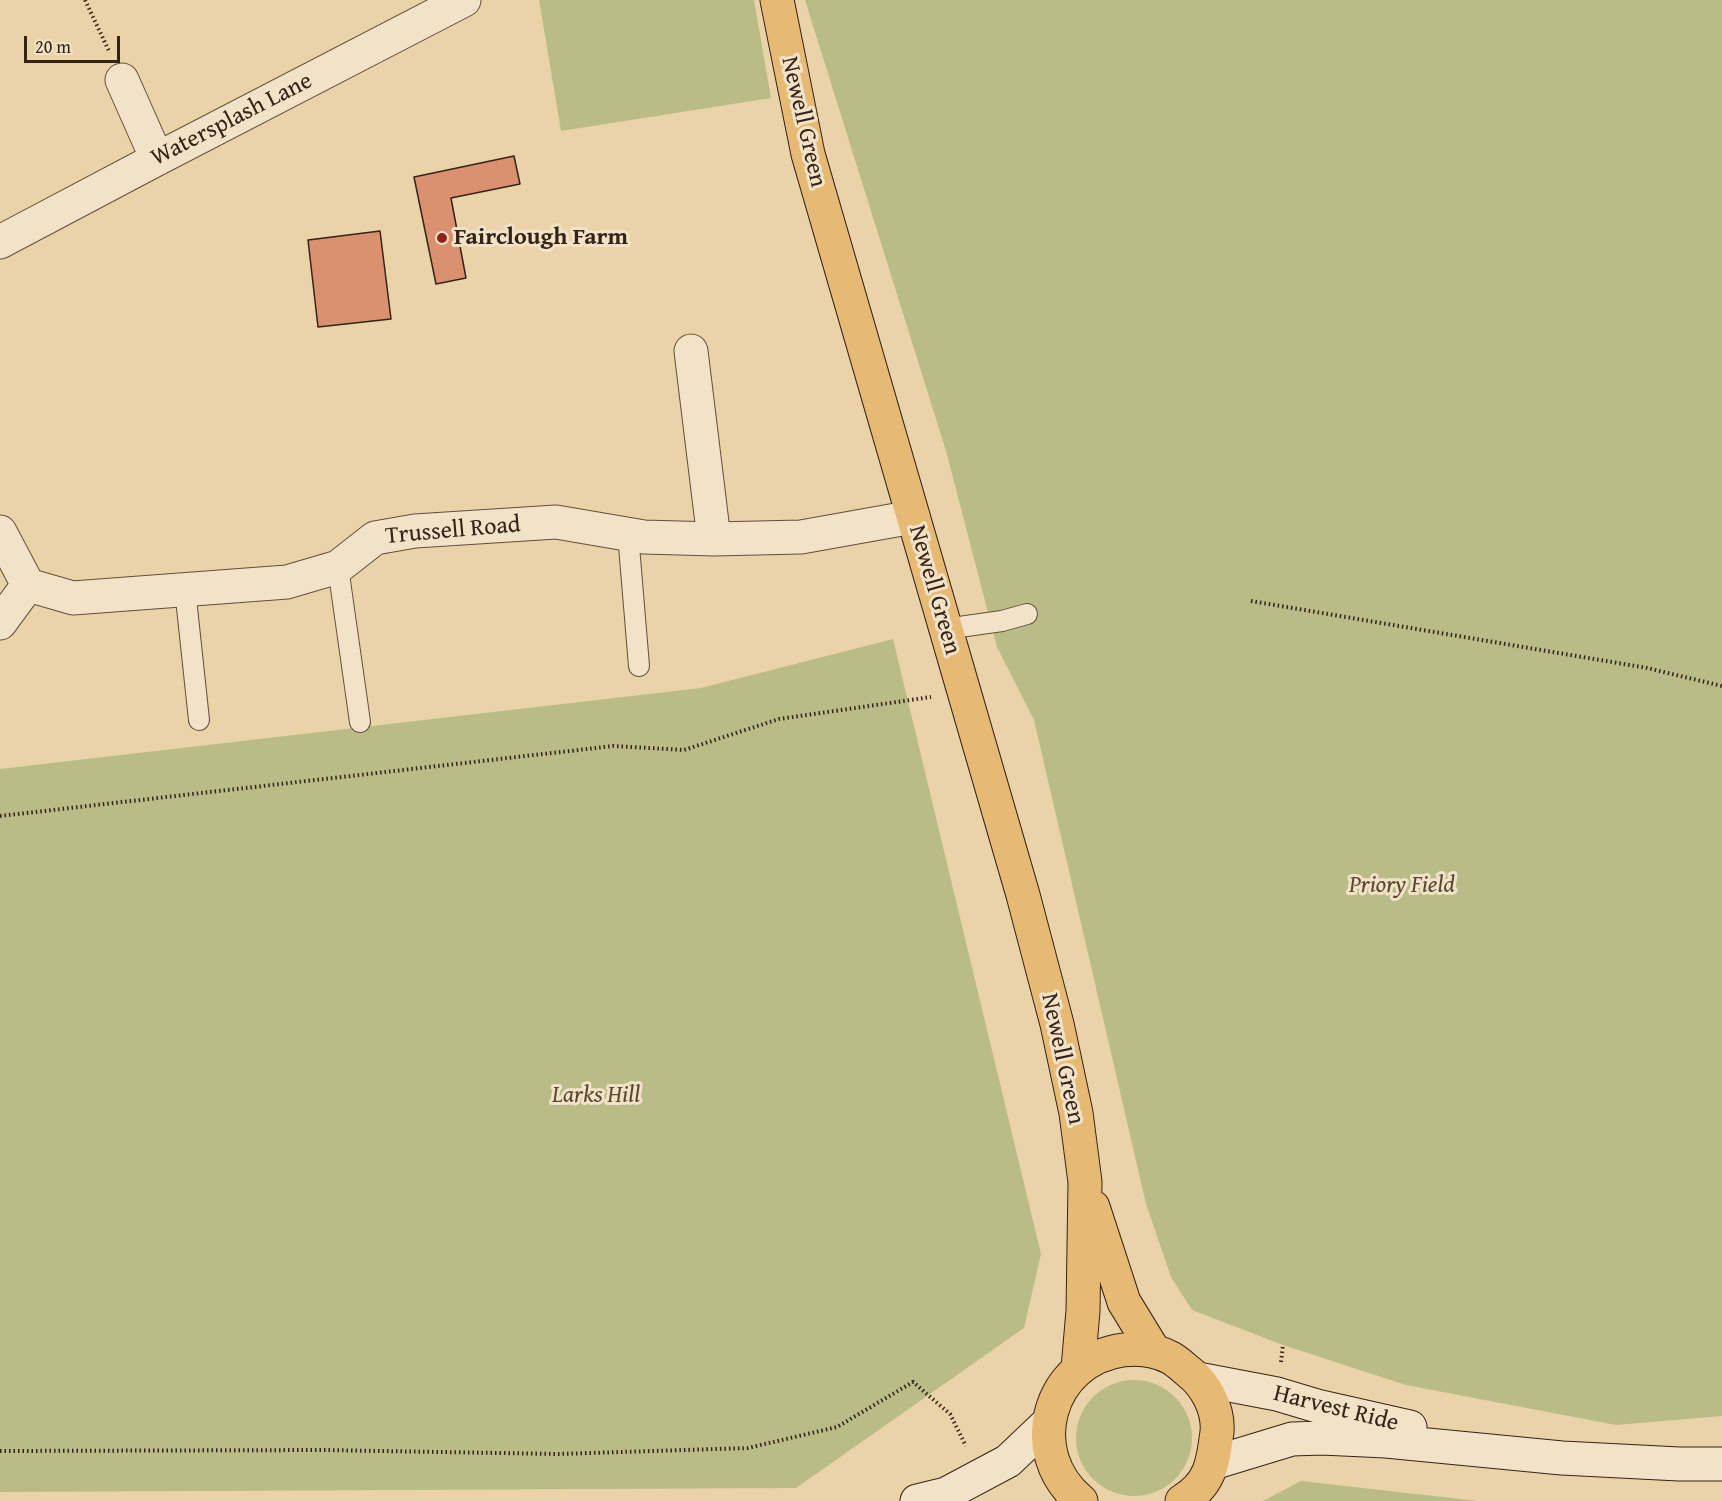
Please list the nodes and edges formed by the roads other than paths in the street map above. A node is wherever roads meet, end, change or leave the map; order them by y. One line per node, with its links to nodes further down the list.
1 (464, 0): 4 (street, Watersplash Lane)
2 (777, 0): 7 (main road, Newell Green)
3 (122, 80): 4 (street)
4 (156, 159): 5 (street, Watersplash Lane)
5 (0, 242)
6 (691, 351): 10 (street)
7 (914, 517): 10 (street, Trussell Road); 16 (main road, Newell Green)
8 (0, 532): 12 (street)
9 (628, 534): 10 (street, Trussell Road); 11 (street, Trussell Road); 17 (lane)
10 (714, 539)
11 (338, 567): 13 (street, Trussell Road); 19 (lane)
12 (28, 585): 13 (street, Trussell Road); 15 (street)
13 (185, 589): 18 (lane)
14 (1027, 614): 16 (lane)
15 (0, 623)
16 (945, 629): 20 (main road, Newell Green)
17 (639, 666)
18 (199, 720)
19 (360, 722)
20 (1085, 1182): 21 (main road, Newell Green); 22 (main road, Newell Green)
21 (1154, 1351): 22 (main road); 23 (main road)
22 (1078, 1368): 24 (main road)
23 (1198, 1379): 25 (street, Harvest Ride); 26 (main road)
24 (1048, 1423): 29 (main road); 30 (street)
25 (1471, 1449): 26 (street, Harvest Ride); 27 (street, Harvest Ride)
26 (1213, 1462): 28 (main road)
27 (1722, 1464)
28 (1188, 1499)
29 (1076, 1500)
30 (917, 1501)

